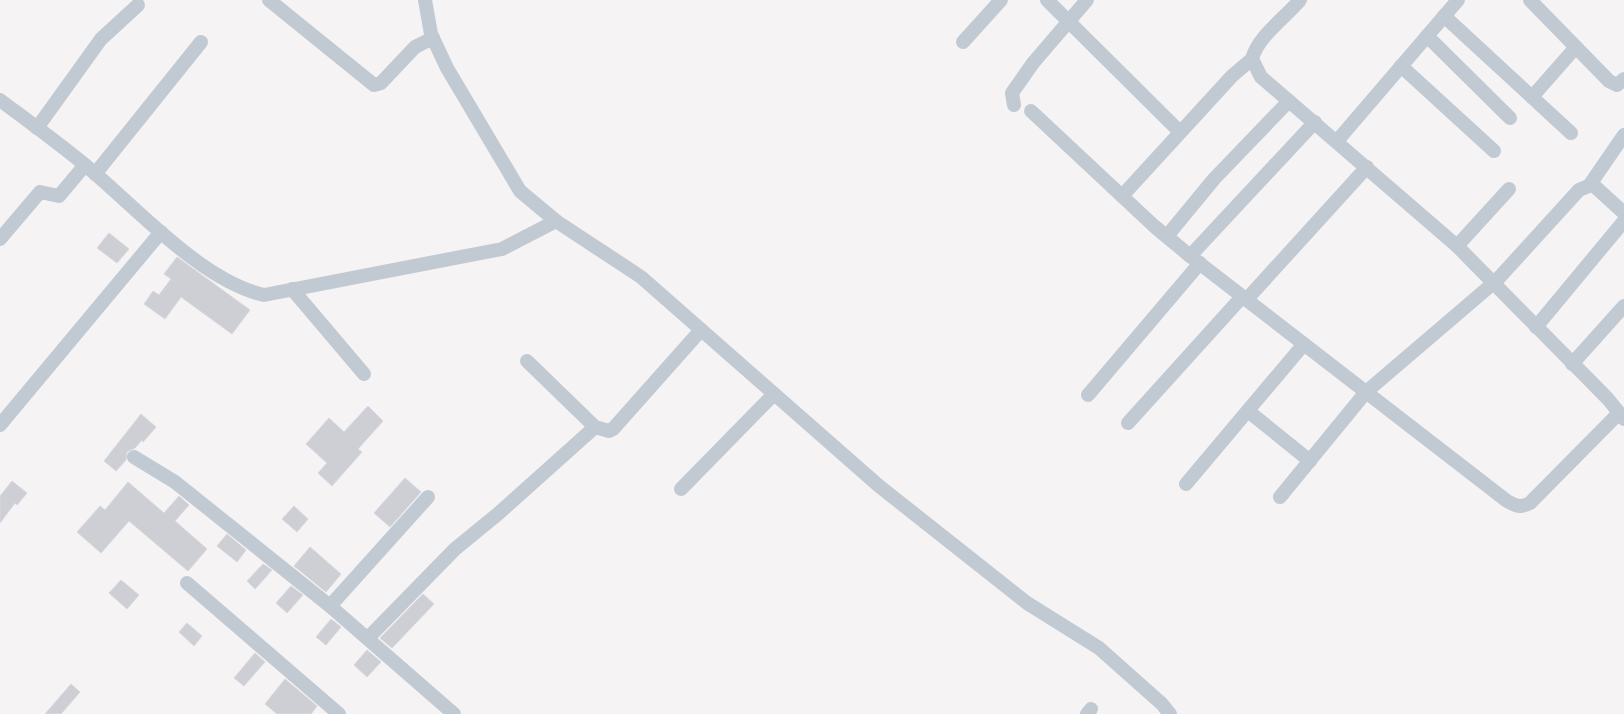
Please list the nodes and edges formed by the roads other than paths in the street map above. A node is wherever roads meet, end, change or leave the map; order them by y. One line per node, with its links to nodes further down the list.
1 (268, 0): 13 (street)
2 (425, 0): 13 (street)
3 (1001, 0): 15 (street)
4 (1047, 0): 11 (street)
5 (1087, 0): 11 (street)
6 (1300, 0): 17 (street)
7 (1458, 0): 10 (street)
8 (1530, 0): 16 (street)
9 (138, 5): 27 (street)
10 (1444, 16): 12 (street); 20 (street)
11 (1070, 23): 23 (street); 28 (street)
12 (1428, 36): 18 (street); 25 (street)
13 (432, 38): 39 (street)
14 (201, 42): 34 (street)
15 (963, 42)
16 (1576, 48): 19 (street); 20 (street)
17 (1252, 59): 22 (street); 28 (street)
18 (1401, 66): 31 (street); 32 (street)
19 (1624, 79)
20 (1532, 97): 29 (street)
21 (0, 100): 27 (street)
22 (1289, 102): 26 (street); 42 (street)
23 (1014, 105)
24 (1031, 111): 37 (street)
25 (1510, 118)
26 (1315, 122): 31 (street); 45 (street)
27 (37, 128): 34 (street)
28 (1180, 132): 37 (street)
29 (1571, 133)
30 (1624, 135): 35 (street)
31 (1337, 141): 33 (street)
32 (1494, 151)
33 (1367, 167): 44 (street); 48 (street)
34 (90, 170): 41 (street); 43 (street)
35 (1591, 186): 38 (street); 46 (street)
36 (1509, 189): 44 (street)
37 (1122, 196): 42 (street)
38 (1624, 213)
39 (556, 221): 47 (street); 51 (street)
40 (1624, 221): 50 (street)
41 (161, 232): 47 (street); 62 (street)
42 (1167, 236): 45 (street)
43 (0, 239)
44 (1457, 246): 46 (street)
45 (1195, 259): 48 (street); 58 (street)
46 (1493, 282): 50 (street); 56 (street)
47 (292, 289): 55 (street)
48 (1247, 299): 52 (street); 61 (street)
49 (1624, 306): 54 (street)
50 (1536, 327): 54 (street)
51 (701, 330): 57 (street); 63 (street)
52 (1304, 344): 56 (street); 59 (street)
53 (527, 361): 63 (street)
54 (1572, 364): 60 (street)
55 (364, 374)
56 (1366, 392): 60 (street); 65 (street)
57 (774, 394): 67 (street); 75 (street)
58 (1088, 394)
59 (1248, 410): 65 (street); 66 (street)
60 (1621, 416)
61 (1128, 423)
62 (0, 425)
63 (595, 427): 72 (street)
64 (134, 457): 71 (street)
65 (1310, 461): 69 (street)
66 (1186, 484)
67 (681, 489)
68 (428, 497): 71 (street)
69 (1280, 497)
70 (187, 583): 73 (street)
71 (330, 606): 72 (street)
72 (368, 638): 74 (street)
73 (340, 714)
74 (454, 714)
75 (1170, 714)

